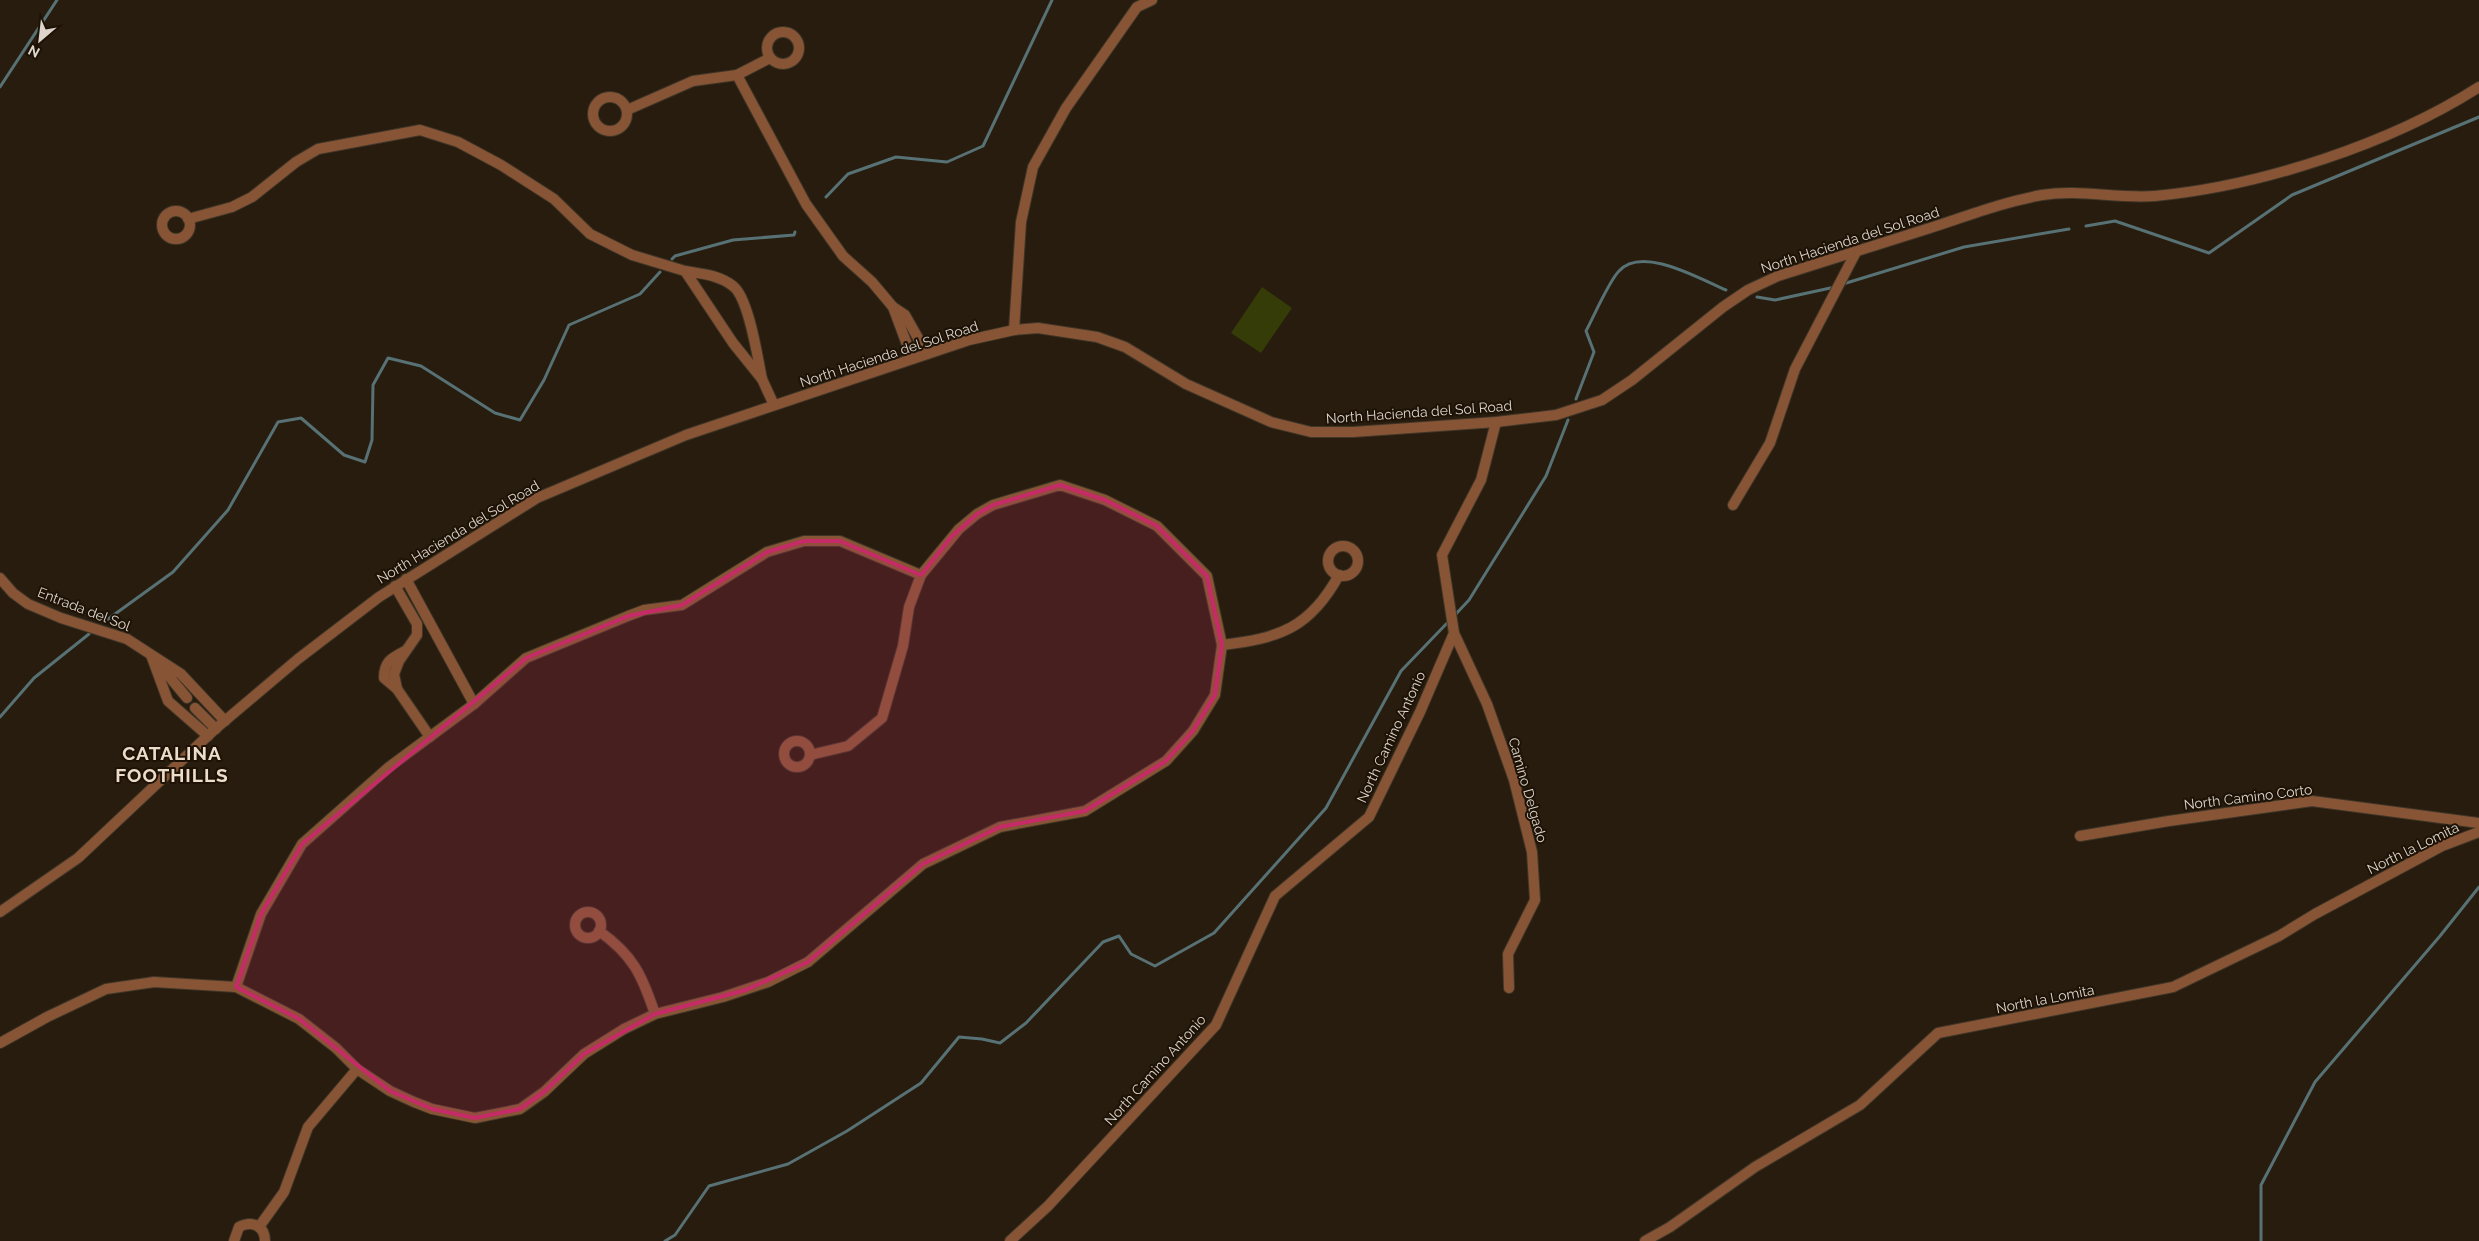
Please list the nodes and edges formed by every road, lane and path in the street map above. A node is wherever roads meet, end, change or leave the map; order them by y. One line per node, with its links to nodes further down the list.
1 (1152, 0): 10 (street)
2 (770, 58): 3 (street)
3 (737, 75): 5 (street); 9 (street)
4 (2479, 86): 7 (street, North Hacienda del Sol Road)
5 (627, 110)
6 (188, 219): 8 (street)
7 (1856, 252): 15 (street, North Hacienda del Sol Road); 16 (street)
8 (685, 271): 13 (street); 13 (street)
9 (893, 307): 11 (street); 12 (street)
10 (1014, 330): 11 (street, North Hacienda del Sol Road); 15 (street, North Hacienda del Sol Road)
11 (927, 354): 12 (street, North Hacienda del Sol Road)
12 (912, 358): 14 (street, North Hacienda del Sol Road)
13 (762, 379): 14 (street)
14 (774, 405): 20 (street, North Hacienda del Sol Road)
15 (1496, 422): 22 (street)
16 (1733, 505)
17 (921, 575): 23 (street); 26 (street); 32 (street)
18 (1339, 575): 23 (street)
19 (0, 578): 24 (street, Entrada del Sol)
20 (406, 579): 21 (street, North Hacienda del Sol Road); 26 (street)
21 (395, 586): 28 (street, North Hacienda del Sol Road); 31 (street)
22 (1454, 632): 39 (street, Camino Delgado); 46 (street, North Camino Antonio)
23 (1222, 645): 40 (street)
24 (151, 654): 25 (street); 28 (street, Entrada del Sol); 30 (street)
25 (187, 698)
26 (474, 704): 31 (street)
27 (195, 708): 29 (street)
28 (225, 721): 29 (street, North Hacienda del Sol Road)
29 (216, 729): 30 (street, North Hacienda del Sol Road)
30 (208, 736): 36 (street, North Hacienda del Sol Road)
31 (430, 737): 38 (street)
32 (810, 755)
33 (2479, 823): 35 (street, North Camino Corto)
34 (2479, 832): 47 (street, North la Lomita)
35 (2080, 836)
36 (0, 912)
37 (599, 931): 40 (street)
38 (236, 987): 41 (street); 42 (street)
39 (1510, 988)
40 (655, 1014): 42 (street)
41 (0, 1043)
42 (357, 1069): 43 (street)
43 (259, 1227): 44 (street); 45 (street)
44 (234, 1241)
45 (266, 1241)
46 (1010, 1241)
47 (1645, 1241)

